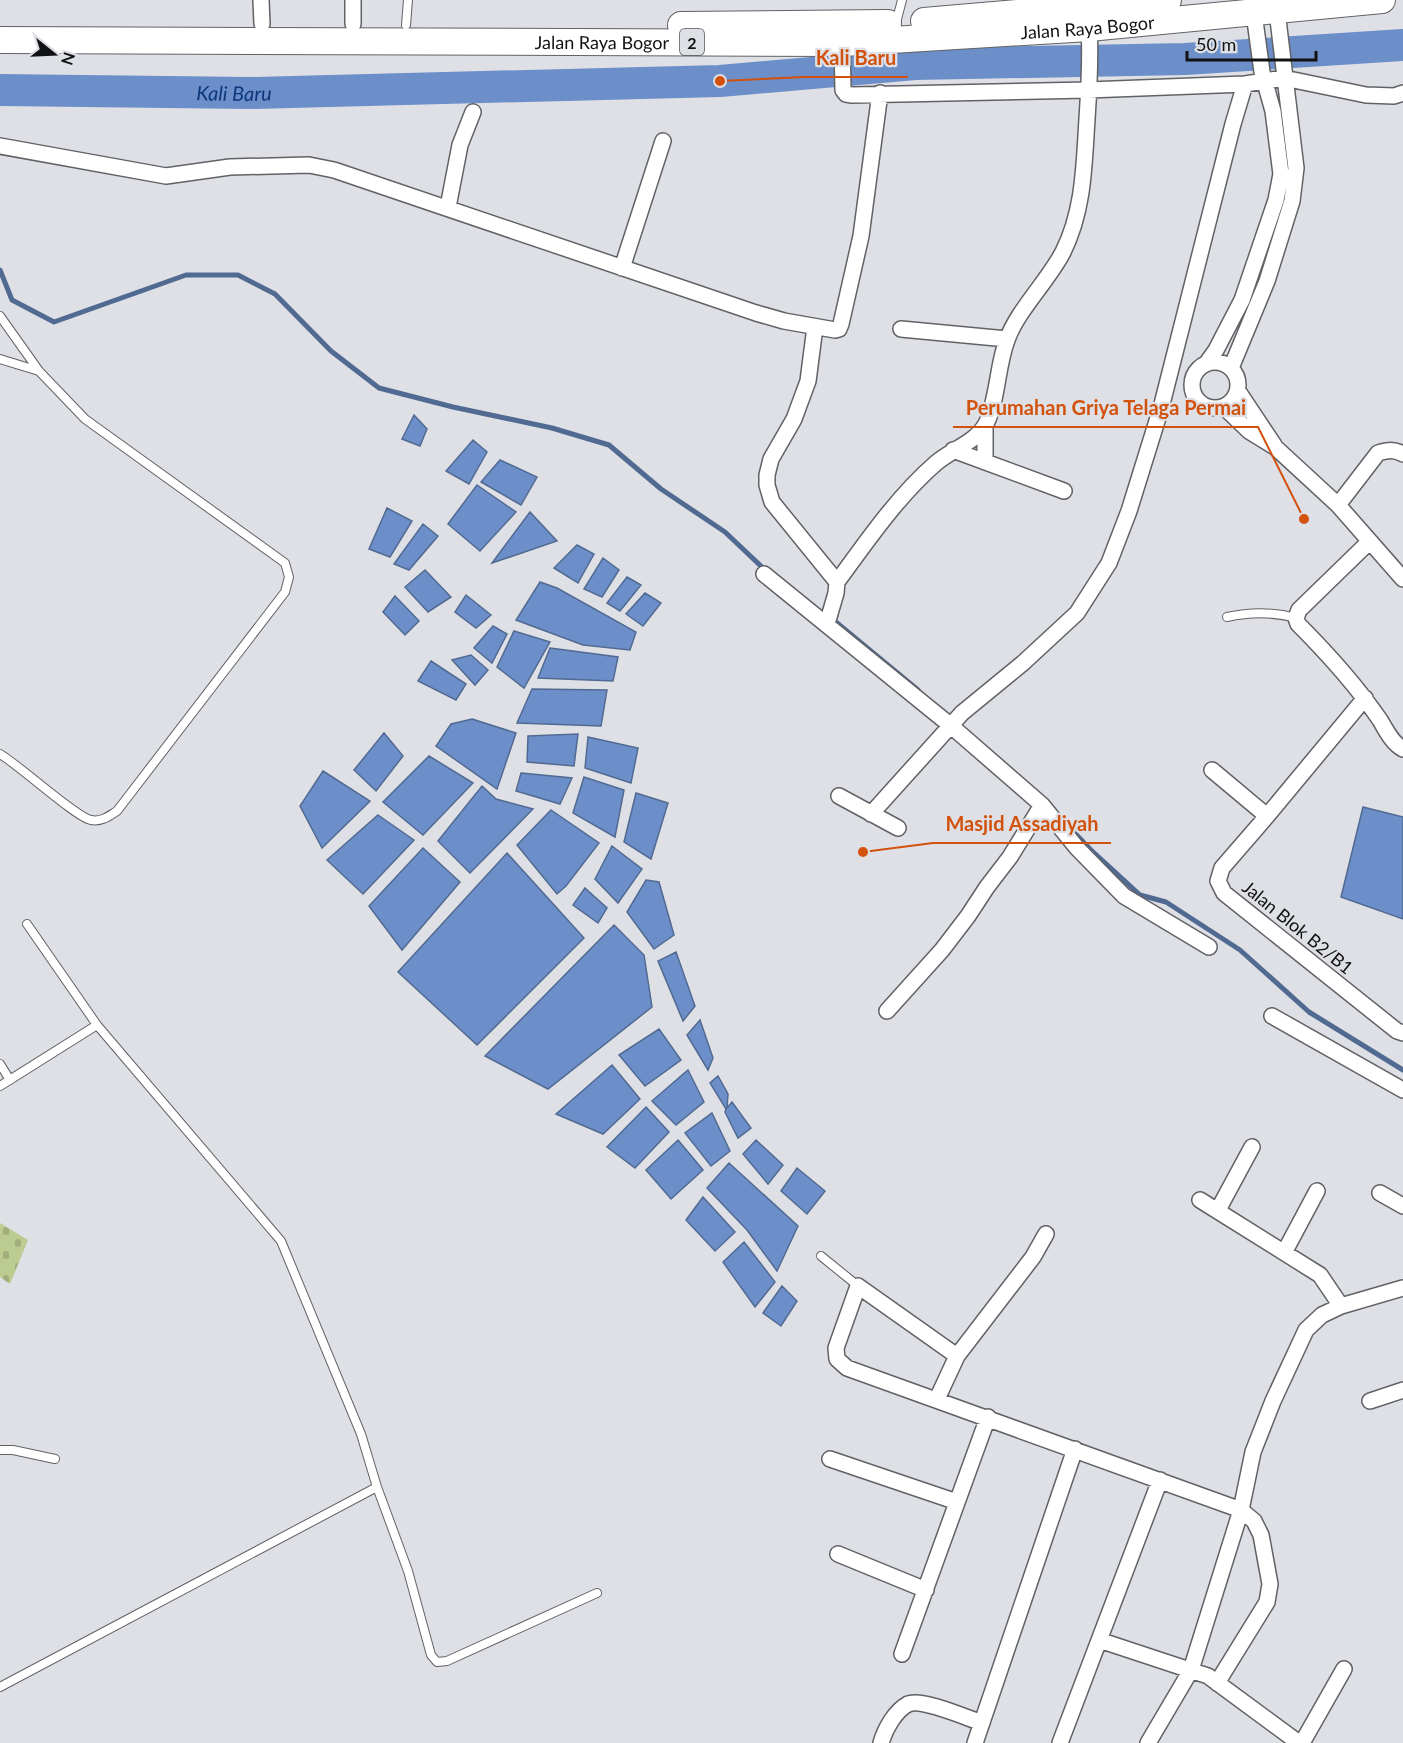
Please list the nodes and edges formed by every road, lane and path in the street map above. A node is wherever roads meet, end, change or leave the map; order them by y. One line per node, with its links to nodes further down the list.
1 (1168, 0): 3 (highway, Jalan Raya Bogor / 2)
2 (1382, 0): 8 (highway, Jalan Raya Bogor / 2)
3 (995, 8): 4 (highway, Jalan Raya Bogor / 2)
4 (899, 11): 7 (highway, Jalan Raya Bogor / 2)
5 (262, 12): 6 (highway, Jalan Raya Bogor / 2); 9 (highway, Jalan Raya Bogor / 2)
6 (353, 12): 7 (highway, Jalan Raya Bogor / 2)
7 (407, 12)
8 (1266, 12): 10 (highway, Jalan Raya Bogor / 2); 13 (street); 14 (street)
9 (0, 25)
10 (1090, 32): 12 (highway, Jalan Raya Bogor / 2); 16 (street)
11 (0, 40): 12 (highway, Jalan Raya Bogor / 2)
12 (841, 50): 17 (street)
13 (1283, 72): 14 (street); 18 (street); 19 (street)
14 (1263, 77): 15 (street); 20 (street)
15 (1245, 84): 16 (street); 51 (street)
16 (1089, 85): 17 (street); 29 (street)
17 (880, 93): 27 (street)
18 (1403, 93)
19 (1290, 109): 20 (street); 32 (street)
20 (1273, 111): 31 (street)
21 (473, 112): 24 (street)
22 (663, 141): 25 (street)
23 (0, 147): 24 (street)
24 (448, 207): 25 (street)
25 (622, 268): 27 (street)
26 (0, 316): 33 (lane)
27 (815, 327): 46 (street)
28 (901, 329): 29 (street)
29 (1007, 339): 36 (street)
30 (0, 359): 33 (lane)
31 (1206, 364): 32 (street); 35 (street)
32 (1231, 369): 34 (street)
33 (39, 371): 53 (lane)
34 (1238, 391): 35 (street); 37 (street)
35 (1224, 407): 37 (street)
36 (985, 425): 38 (street); 40 (street)
37 (1275, 447): 42 (street)
38 (953, 450): 40 (street); 46 (street)
39 (1403, 454): 42 (street)
40 (985, 462): 41 (street)
41 (1064, 491)
42 (1338, 505): 43 (street)
43 (1369, 542): 45 (street); 48 (street)
44 (764, 574): 49 (street)
45 (1403, 579)
46 (836, 588): 49 (street)
47 (1227, 617): 48 (lane)
48 (1296, 618): 50 (street)
49 (827, 621): 51 (street)
50 (1365, 698): 52 (street); 58 (street, Jalan Blok B2/B1)
51 (955, 720): 56 (street); 57 (street)
52 (1403, 749)
53 (0, 754)
54 (1212, 770): 58 (street)
55 (840, 796): 57 (street)
56 (1042, 805): 61 (street); 62 (street)
57 (871, 814): 59 (street)
58 (1267, 816): 65 (street, Jalan Blok B2/B1)
59 (898, 828)
60 (27, 924): 64 (lane)
61 (1209, 947)
62 (887, 1011)
63 (1272, 1016): 69 (street)
64 (97, 1025): 67 (lane); 92 (lane)
65 (1403, 1033)
66 (0, 1064): 67 (lane)
67 (10, 1080): 68 (lane)
68 (0, 1086)
69 (1403, 1090)
70 (1252, 1147): 75 (street)
71 (1317, 1191): 77 (street)
72 (1380, 1193): 74 (street)
73 (1200, 1200): 75 (street)
74 (1403, 1206)
75 (1218, 1210): 77 (street)
76 (1046, 1234): 82 (street)
77 (1285, 1251): 81 (street)
78 (821, 1256): 79 (lane)
79 (858, 1286): 82 (street); 84 (street)
80 (1403, 1288): 81 (street)
81 (1341, 1306): 94 (street)
82 (957, 1356): 84 (street)
83 (1403, 1390): 85 (street)
84 (937, 1399): 86 (street)
85 (1370, 1401)
86 (988, 1417): 87 (street); 93 (street)
87 (1075, 1449): 91 (street); 104 (street)
88 (0, 1450): 89 (lane)
89 (55, 1459)
90 (830, 1459): 93 (street)
91 (1160, 1480): 94 (street); 98 (street)
92 (377, 1487): 97 (lane); 103 (lane)
93 (957, 1502): 96 (street)
94 (1240, 1510): 100 (street); 102 (street)
95 (838, 1554): 96 (street)
96 (926, 1590): 99 (street)
97 (597, 1593)
98 (1099, 1640): 100 (street); 107 (street)
99 (902, 1654)
100 (1191, 1670): 102 (street); 108 (street)
101 (1344, 1670): 109 (street)
102 (1217, 1683): 109 (street)
103 (0, 1687)
104 (982, 1723): 105 (street); 106 (street)
105 (881, 1743)
106 (975, 1743)
107 (1060, 1743)
108 (1148, 1743)
109 (1301, 1743)

